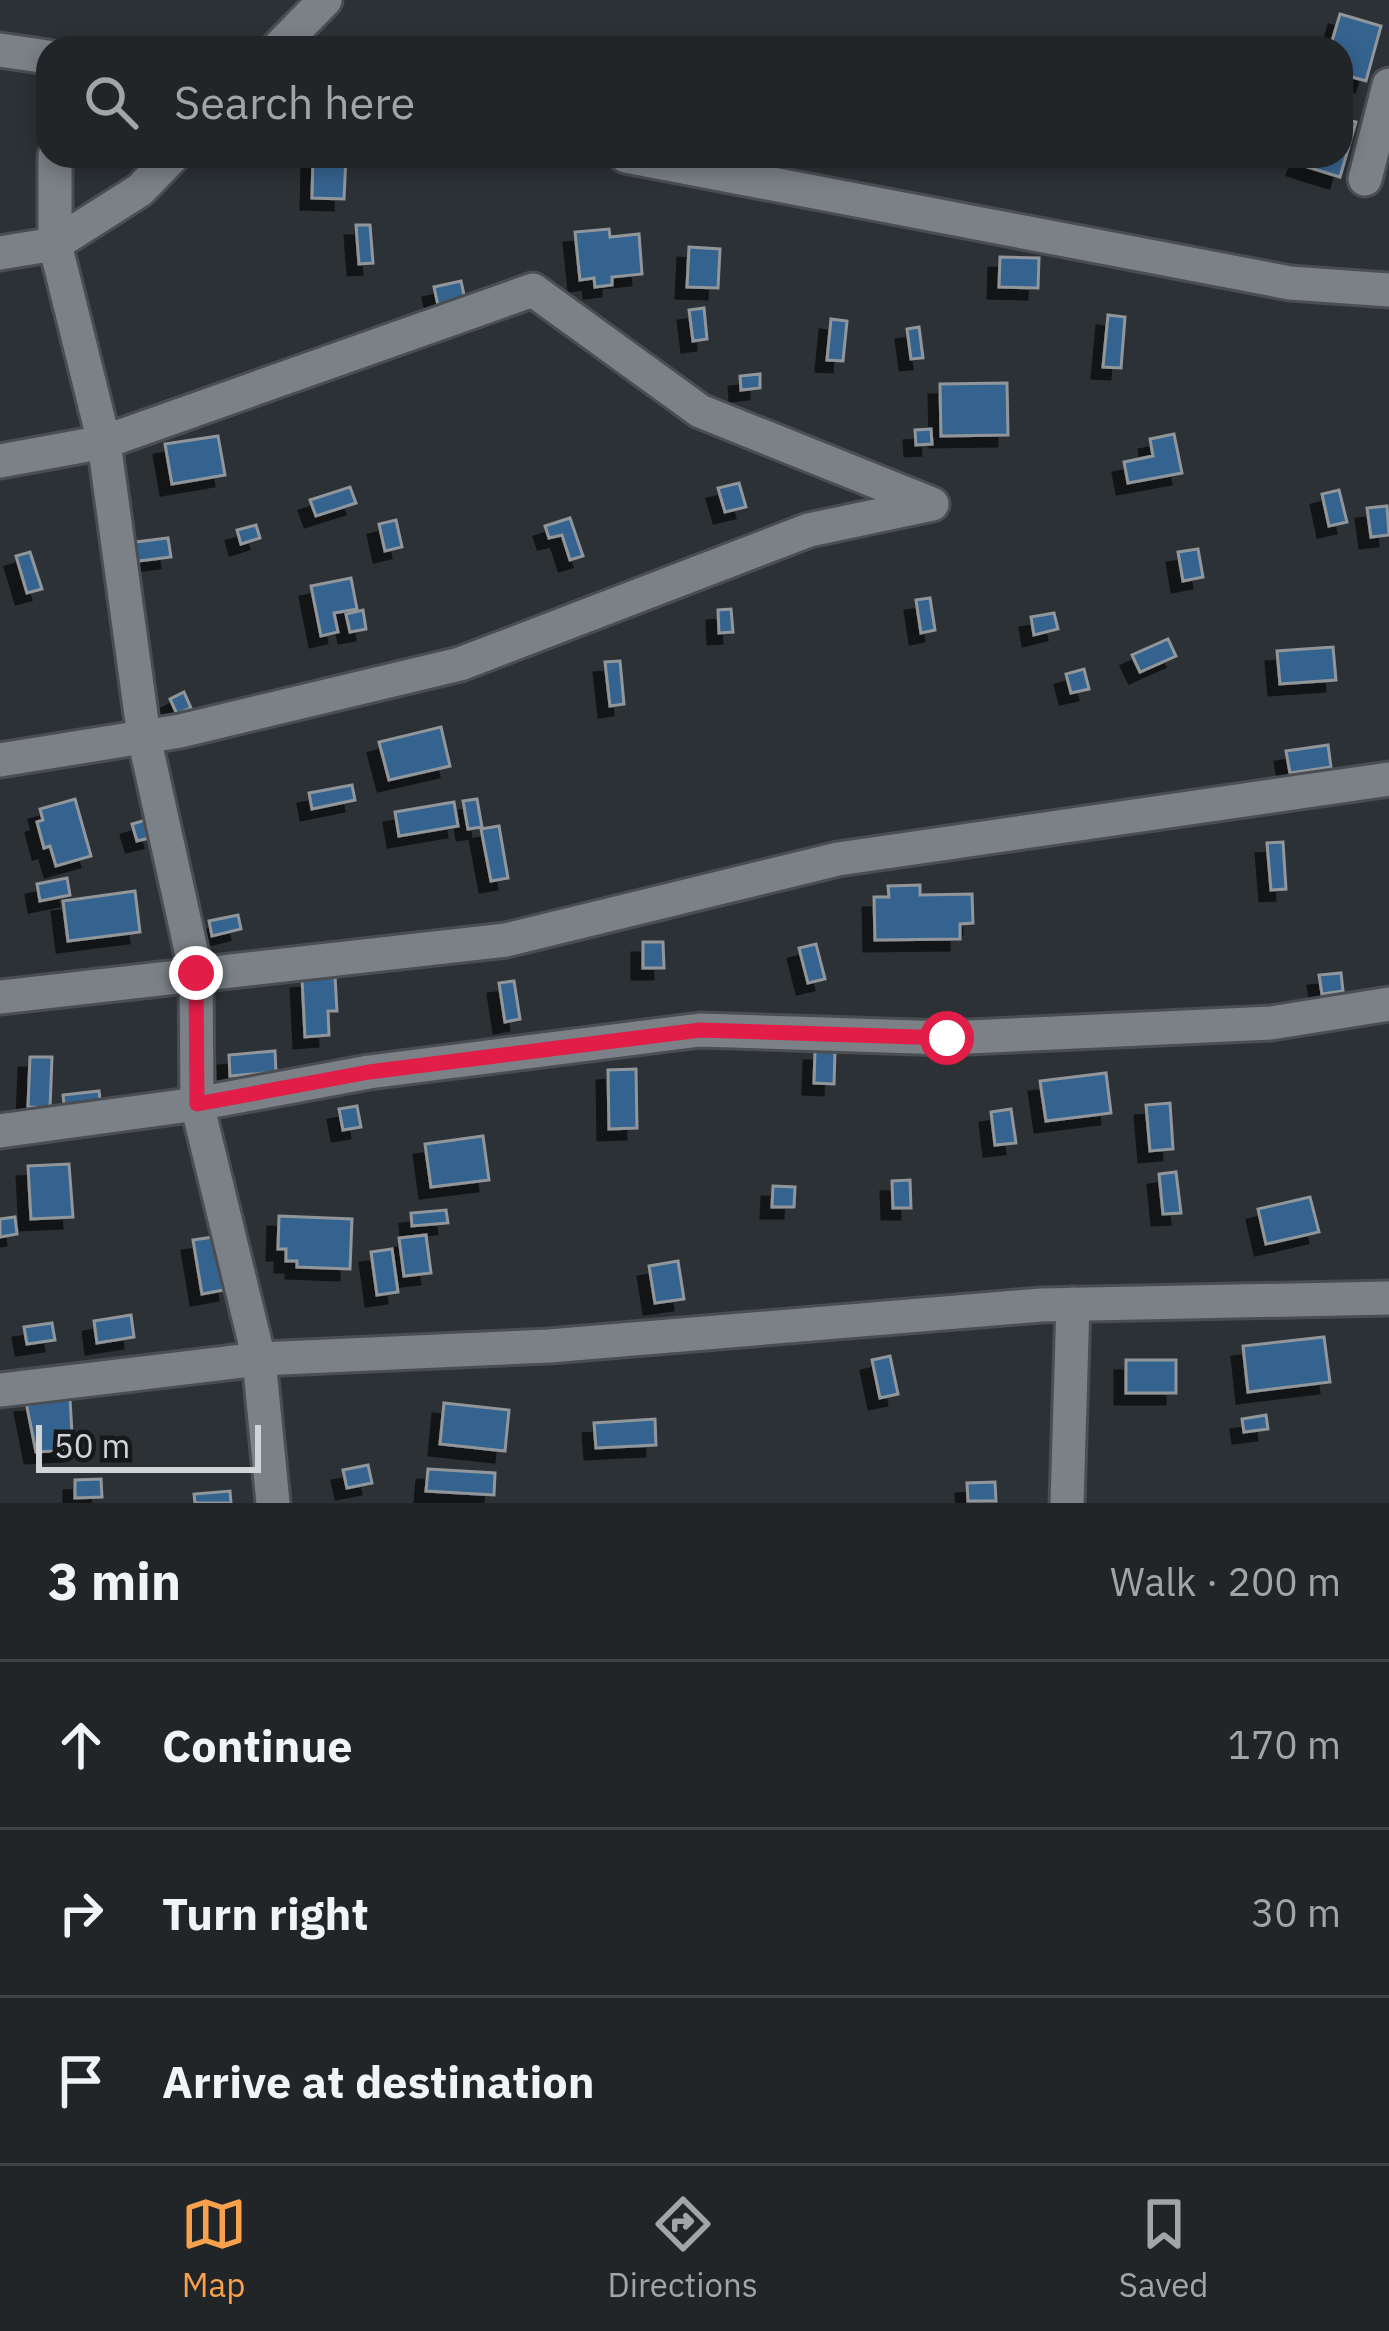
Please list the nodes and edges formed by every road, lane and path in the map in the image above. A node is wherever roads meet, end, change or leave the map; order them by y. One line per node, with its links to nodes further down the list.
1 (325, 0): 2 (street)
2 (290, 36)
3 (0, 50): 4 (street)
4 (36, 55)
5 (1389, 86): 9 (street)
6 (55, 168): 10 (street)
7 (161, 168): 10 (street)
8 (689, 168): 12 (street)
9 (1365, 179)
10 (55, 244): 11 (street); 13 (street)
11 (0, 253)
12 (1389, 290)
13 (104, 442): 14 (street); 15 (street); 15 (street)
14 (0, 460)
15 (144, 737): 16 (street); 18 (street)
16 (0, 760)
17 (1389, 779): 18 (street)
18 (196, 973): 19 (street); 21 (street)
19 (0, 997)
20 (1389, 1004): 21 (street)
21 (197, 1104): 22 (street); 25 (street)
22 (0, 1131)
23 (1389, 1298): 24 (street)
24 (1073, 1304): 25 (street); 28 (street)
25 (260, 1359): 26 (street); 27 (street)
26 (0, 1390)
27 (273, 1503)
28 (1067, 1503)

